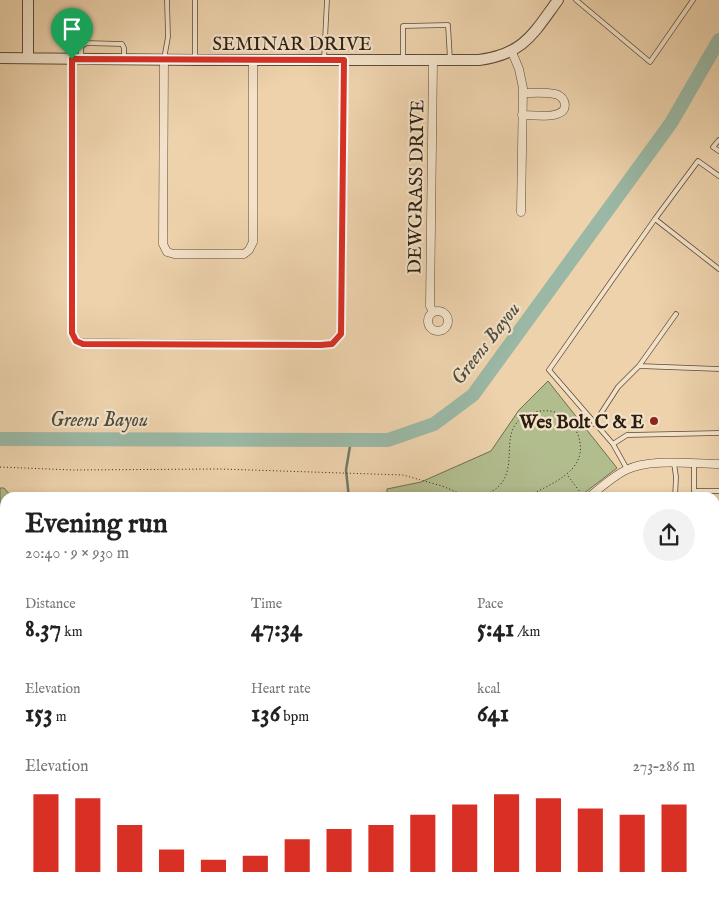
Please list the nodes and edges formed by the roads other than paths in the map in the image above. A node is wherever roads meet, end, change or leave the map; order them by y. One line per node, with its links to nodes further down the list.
1 (28, 0): 10 (street)
2 (168, 0): 13 (lane)
3 (195, 0): 15 (lane)
4 (327, 0): 16 (lane)
5 (558, 0): 8 (street, SEMINAR DRIVE)
6 (576, 0): 7 (lane)
7 (694, 0)
8 (512, 52): 18 (street, SEMINAR DRIVE); 21 (street)
9 (0, 58): 10 (street, SEMINAR DRIVE)
10 (28, 58): 11 (street, SEMINAR DRIVE)
11 (76, 59): 12 (street, SEMINAR DRIVE); 12 (lane); 17 (street)
12 (124, 59): 13 (street, SEMINAR DRIVE)
13 (164, 59): 14 (street); 15 (street, SEMINAR DRIVE)
14 (253, 59): 15 (street, SEMINAR DRIVE); 16 (street, SEMINAR DRIVE)
15 (195, 60)
16 (324, 60): 17 (street, SEMINAR DRIVE)
17 (344, 60): 19 (street, SEMINAR DRIVE)
18 (450, 60): 19 (lane); 20 (street, SEMINAR DRIVE)
19 (403, 61): 20 (street, SEMINAR DRIVE)
20 (433, 61): 29 (street, DEWGRASS DRIVE)
21 (523, 93): 22 (street); 22 (street)
22 (522, 115): 26 (street)
23 (719, 140): 24 (lane)
24 (719, 151)
25 (719, 176): 27 (lane)
26 (521, 212)
27 (655, 220): 28 (lane); 33 (lane)
28 (719, 269)
29 (433, 312)
30 (676, 314): 31 (lane)
31 (639, 366): 32 (lane); 33 (lane)
32 (719, 369)
33 (594, 424): 35 (lane)
34 (719, 434): 35 (lane)
35 (613, 444): 39 (lane)
36 (674, 463): 37 (street); 39 (street); 42 (lane)
37 (694, 464): 38 (street); 40 (lane)
38 (719, 464)
39 (627, 469): 41 (street)
40 (719, 491)
41 (595, 492)
42 (675, 492)

